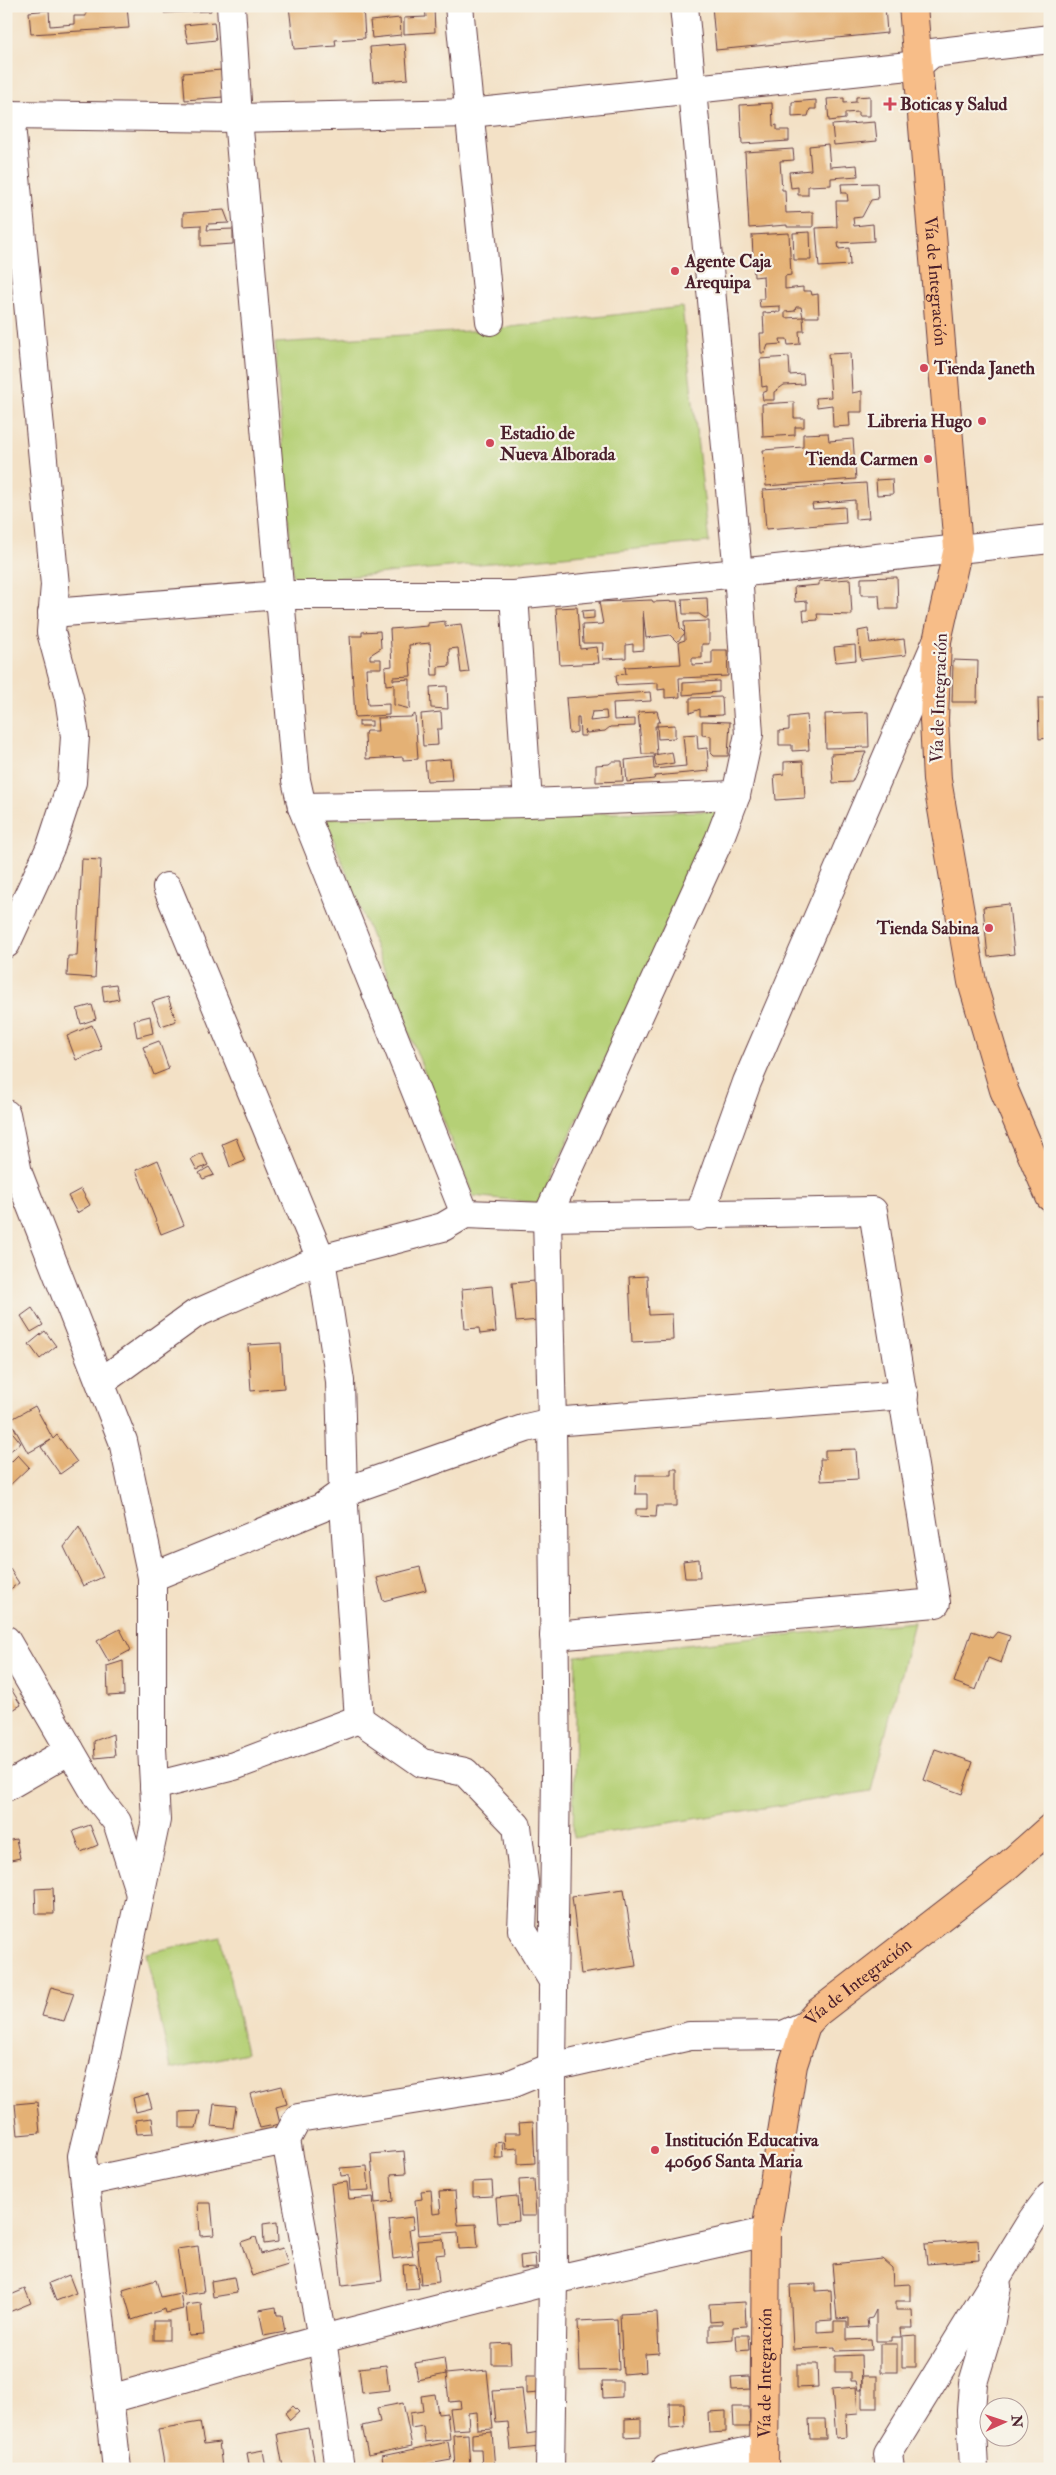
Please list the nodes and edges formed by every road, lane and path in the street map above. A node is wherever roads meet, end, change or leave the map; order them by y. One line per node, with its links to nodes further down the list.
1 (231, 6): 10 (street)
2 (459, 6): 8 (street)
3 (684, 6): 7 (street)
4 (913, 6): 6 (main road, Vía de Integración)
5 (1050, 39): 6 (street)
6 (918, 64): 7 (street); 13 (main road, Vía de Integración)
7 (691, 89): 8 (street); 14 (street)
8 (470, 113): 10 (street); 11 (street)
9 (8, 114): 10 (street); 17 (street)
10 (238, 118): 16 (street)
11 (490, 321)
12 (1050, 539): 13 (street)
13 (958, 548): 14 (street); 18 (main road, Vía de Integración)
14 (738, 573): 15 (street); 19 (street)
15 (514, 594): 16 (street); 20 (street)
16 (280, 595): 17 (street); 21 (street)
17 (52, 613): 23 (street)
18 (937, 641): 25 (main road, Vía de Integración); 27 (street)
19 (736, 795): 20 (street); 28 (street)
20 (528, 803): 21 (street)
21 (302, 807): 26 (street)
22 (168, 887): 29 (street)
23 (6, 944)
24 (6, 1114): 30 (street)
25 (1050, 1197)
26 (466, 1214): 28 (street); 29 (street)
27 (699, 1216): 28 (street); 31 (street)
28 (547, 1218): 32 (street)
29 (321, 1259): 30 (street); 33 (street)
30 (101, 1382): 34 (street)
31 (904, 1395): 32 (street); 35 (street)
32 (552, 1422): 33 (street); 35 (street)
33 (343, 1492): 34 (street); 37 (street)
34 (152, 1577): 40 (street)
35 (554, 1636): 43 (street)
36 (6, 1640): 38 (street)
37 (360, 1719): 40 (street); 43 (street)
38 (70, 1750): 39 (street); 42 (street)
39 (6, 1786)
40 (154, 1786): 42 (street)
41 (1050, 1828): 44 (main road, Vía de Integración)
42 (141, 1897): 47 (street)
43 (553, 1981): 45 (street)
44 (806, 2025): 45 (street); 49 (main road, Vía de Integración)
45 (552, 2066): 46 (street); 51 (street)
46 (286, 2140): 47 (street); 52 (street)
47 (85, 2182): 53 (street)
48 (1050, 2196): 50 (street)
49 (766, 2232): 51 (street); 54 (main road, Vía de Integración)
50 (999, 2273): 59 (street); 60 (street)
51 (553, 2280): 52 (street); 57 (street)
52 (322, 2339): 53 (street); 56 (street)
53 (110, 2399): 55 (street)
54 (764, 2458): 58 (street)
55 (117, 2469)
56 (340, 2469)
57 (550, 2469)
58 (666, 2469)
59 (890, 2469)
60 (974, 2469)

